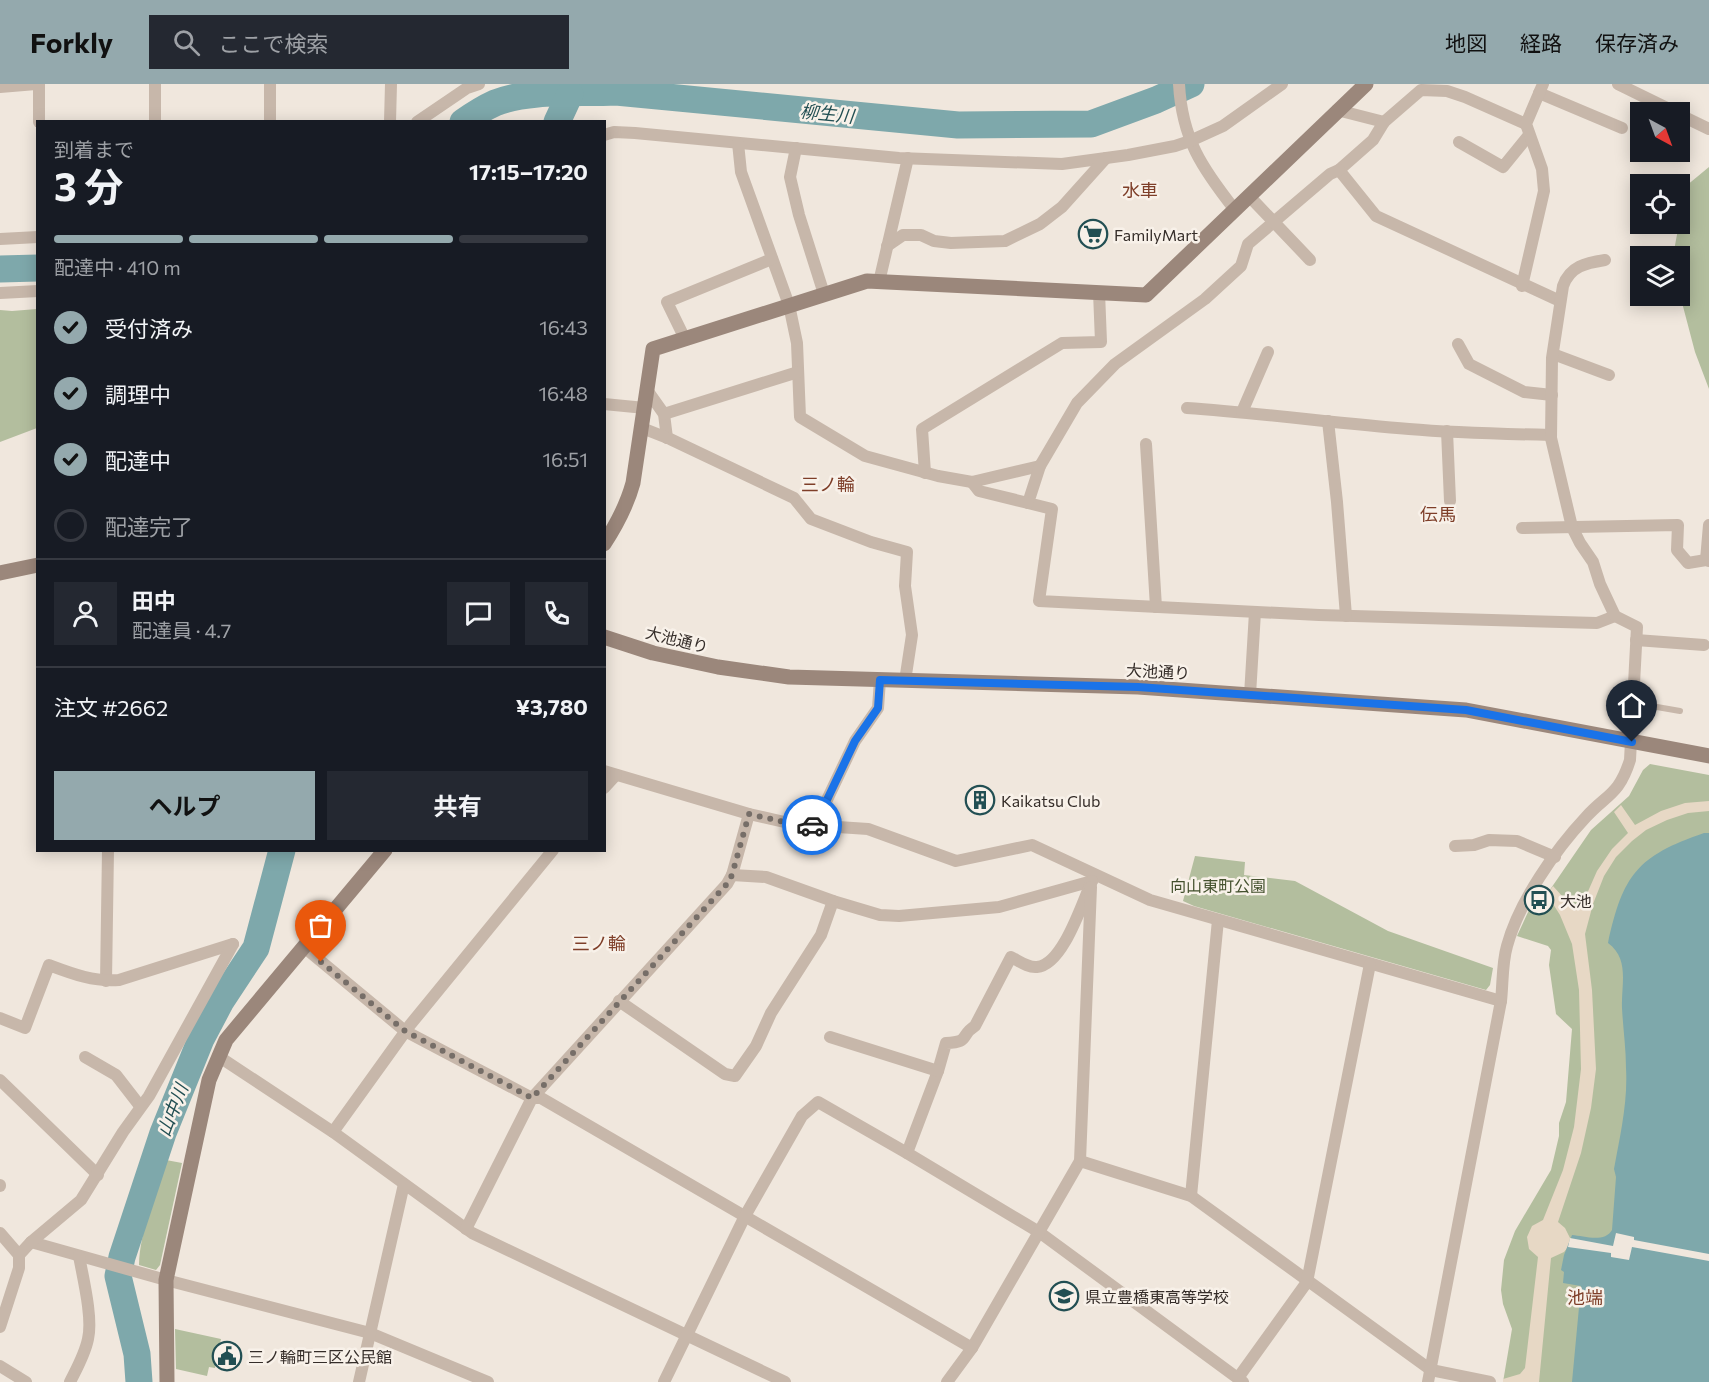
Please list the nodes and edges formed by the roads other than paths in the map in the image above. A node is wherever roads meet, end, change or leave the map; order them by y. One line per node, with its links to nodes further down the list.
1 (38, 84): 10 (street); 14 (street)
2 (155, 84): 15 (street)
3 (270, 84): 16 (street)
4 (391, 84): 17 (street)
5 (479, 84): 18 (street)
6 (1179, 84): 25 (street)
7 (1282, 84): 25 (street)
8 (1618, 84): 12 (street)
9 (1359, 86): 13 (street)
10 (0, 87)
11 (1541, 88): 21 (street); 22 (street)
12 (1655, 102)
13 (1337, 110): 20 (street); 32 (street)
14 (39, 120)
15 (155, 120)
16 (270, 120)
17 (390, 120)
18 (420, 120)
19 (1690, 120): 23 (street)
20 (1384, 122): 22 (street); 31 (street)
21 (1622, 128)
22 (1528, 129): 26 (street); 42 (street)
23 (1709, 129)
24 (606, 134): 27 (street)
25 (1189, 139): 30 (street); 33 (street)
26 (1459, 142)
27 (738, 143): 28 (street); 38 (street)
28 (796, 148): 29 (street); 46 (street)
29 (908, 158): 30 (street); 37 (street)
30 (1106, 158): 37 (street)
31 (1338, 170): 34 (street); 42 (street)
32 (1249, 196): 33 (street); 34 (street)
33 (1235, 210): 44 (street)
34 (1273, 223): 39 (street); 68 (street)
35 (36, 237): 36 (street)
36 (0, 239)
37 (887, 246): 41 (street)
38 (772, 259): 48 (street); 49 (street)
39 (1310, 260)
40 (1605, 260): 47 (street)
41 (879, 282): 44 (street); 46 (street)
42 (1522, 285): 47 (street)
43 (36, 291): 45 (street)
44 (1099, 292): 69 (street)
45 (0, 293)
46 (824, 294): 48 (street)
47 (1560, 302): 52 (street)
48 (789, 304): 49 (street); 53 (street)
49 (685, 339): 55 (street)
50 (1458, 344): 56 (street)
51 (1268, 352): 60 (street)
52 (1553, 354): 54 (street); 56 (street)
53 (798, 372): 61 (street); 69 (street)
54 (1609, 375)
55 (647, 390): 58 (street); 61 (street)
56 (1552, 395): 65 (street)
57 (606, 404): 58 (street)
58 (645, 408): 63 (street)
59 (1187, 408): 60 (street)
60 (1242, 412): 62 (street)
61 (664, 414): 66 (street)
62 (1328, 421): 64 (street); 82 (street)
63 (642, 428): 66 (street); 76 (street)
64 (1447, 431): 65 (street); 71 (street)
65 (1551, 435): 74 (street)
66 (667, 438): 88 (street)
67 (1146, 444): 80 (street)
68 (1040, 466): 70 (street); 72 (street)
69 (926, 473): 70 (street)
70 (972, 482): 72 (street)
71 (1450, 501)
72 (1028, 503): 80 (street)
73 (1709, 525): 77 (street)
74 (1572, 527): 75 (street); 77 (street); 83 (street)
75 (1522, 528)
76 (606, 540)
77 (1708, 560)
78 (36, 565): 79 (street)
79 (0, 573)
80 (1156, 607): 81 (street)
81 (1255, 612): 82 (street); 89 (street)
82 (1346, 616): 83 (street)
83 (1615, 616): 85 (street)
84 (606, 638): 87 (street, 大池通り)
85 (1636, 640): 86 (street); 90 (street)
86 (1704, 645)
87 (880, 680): 88 (street, 大池通り); 96 (street)
88 (905, 681): 89 (street, 大池通り)
89 (1250, 695): 92 (street, 大池通り)
90 (1634, 703): 91 (lane); 92 (street)
91 (1680, 711)
92 (1632, 742): 93 (street, 大池通り); 101 (street)
93 (1709, 756)
94 (610, 773): 95 (street)
95 (749, 814): 96 (street); 102 (street)
96 (815, 825): 103 (street)
97 (1455, 846): 101 (street)
98 (108, 852): 108 (street)
99 (383, 852): 106 (street)
100 (551, 852): 112 (street)
101 (1555, 857): 109 (street)
102 (732, 875): 104 (street); 110 (street)
103 (1097, 880): 104 (street); 105 (street); 116 (street); 122 (street)
104 (833, 901): 110 (street)
105 (1218, 920): 107 (street); 125 (street)
106 (305, 948): 112 (street); 114 (street)
107 (1370, 964): 109 (street); 134 (street)
108 (106, 981): 111 (street); 119 (street)
109 (1501, 1000): 140 (street)
110 (619, 1002): 118 (street)
111 (0, 1018)
112 (405, 1031): 118 (street); 120 (street)
113 (830, 1036): 116 (street)
114 (218, 1056): 120 (street); 133 (street)
115 (85, 1057): 119 (street)
116 (938, 1071): 121 (street)
117 (0, 1080): 123 (street)
118 (532, 1098): 126 (street); 127 (street)
119 (140, 1106): 123 (street)
120 (333, 1132): 124 (street)
121 (907, 1153): 126 (street); 128 (street)
122 (1080, 1161): 125 (street); 128 (street)
123 (98, 1175): 130 (street)
124 (404, 1184): 127 (street); 136 (street)
125 (1191, 1196): 134 (street)
126 (745, 1216): 137 (street); 138 (street)
127 (466, 1229): 137 (street)
128 (1039, 1232): 138 (street); 141 (street)
129 (0, 1233): 131 (street)
130 (31, 1242): 131 (street); 132 (street)
131 (19, 1255): 135 (street)
132 (80, 1256): 133 (street); 143 (street)
133 (166, 1280): 136 (street); 144 (street)
134 (1307, 1282): 140 (street); 141 (street)
135 (0, 1327)
136 (370, 1333): 145 (street); 146 (street)
137 (687, 1334): 147 (street); 148 (street)
138 (972, 1348): 149 (street)
139 (0, 1366): 142 (street)
140 (1430, 1376): 150 (street)
141 (1240, 1380)
142 (26, 1382)
143 (70, 1382)
144 (167, 1382)
145 (359, 1382)
146 (488, 1382)
147 (664, 1382)
148 (785, 1382)
149 (947, 1382)
150 (1490, 1382)

